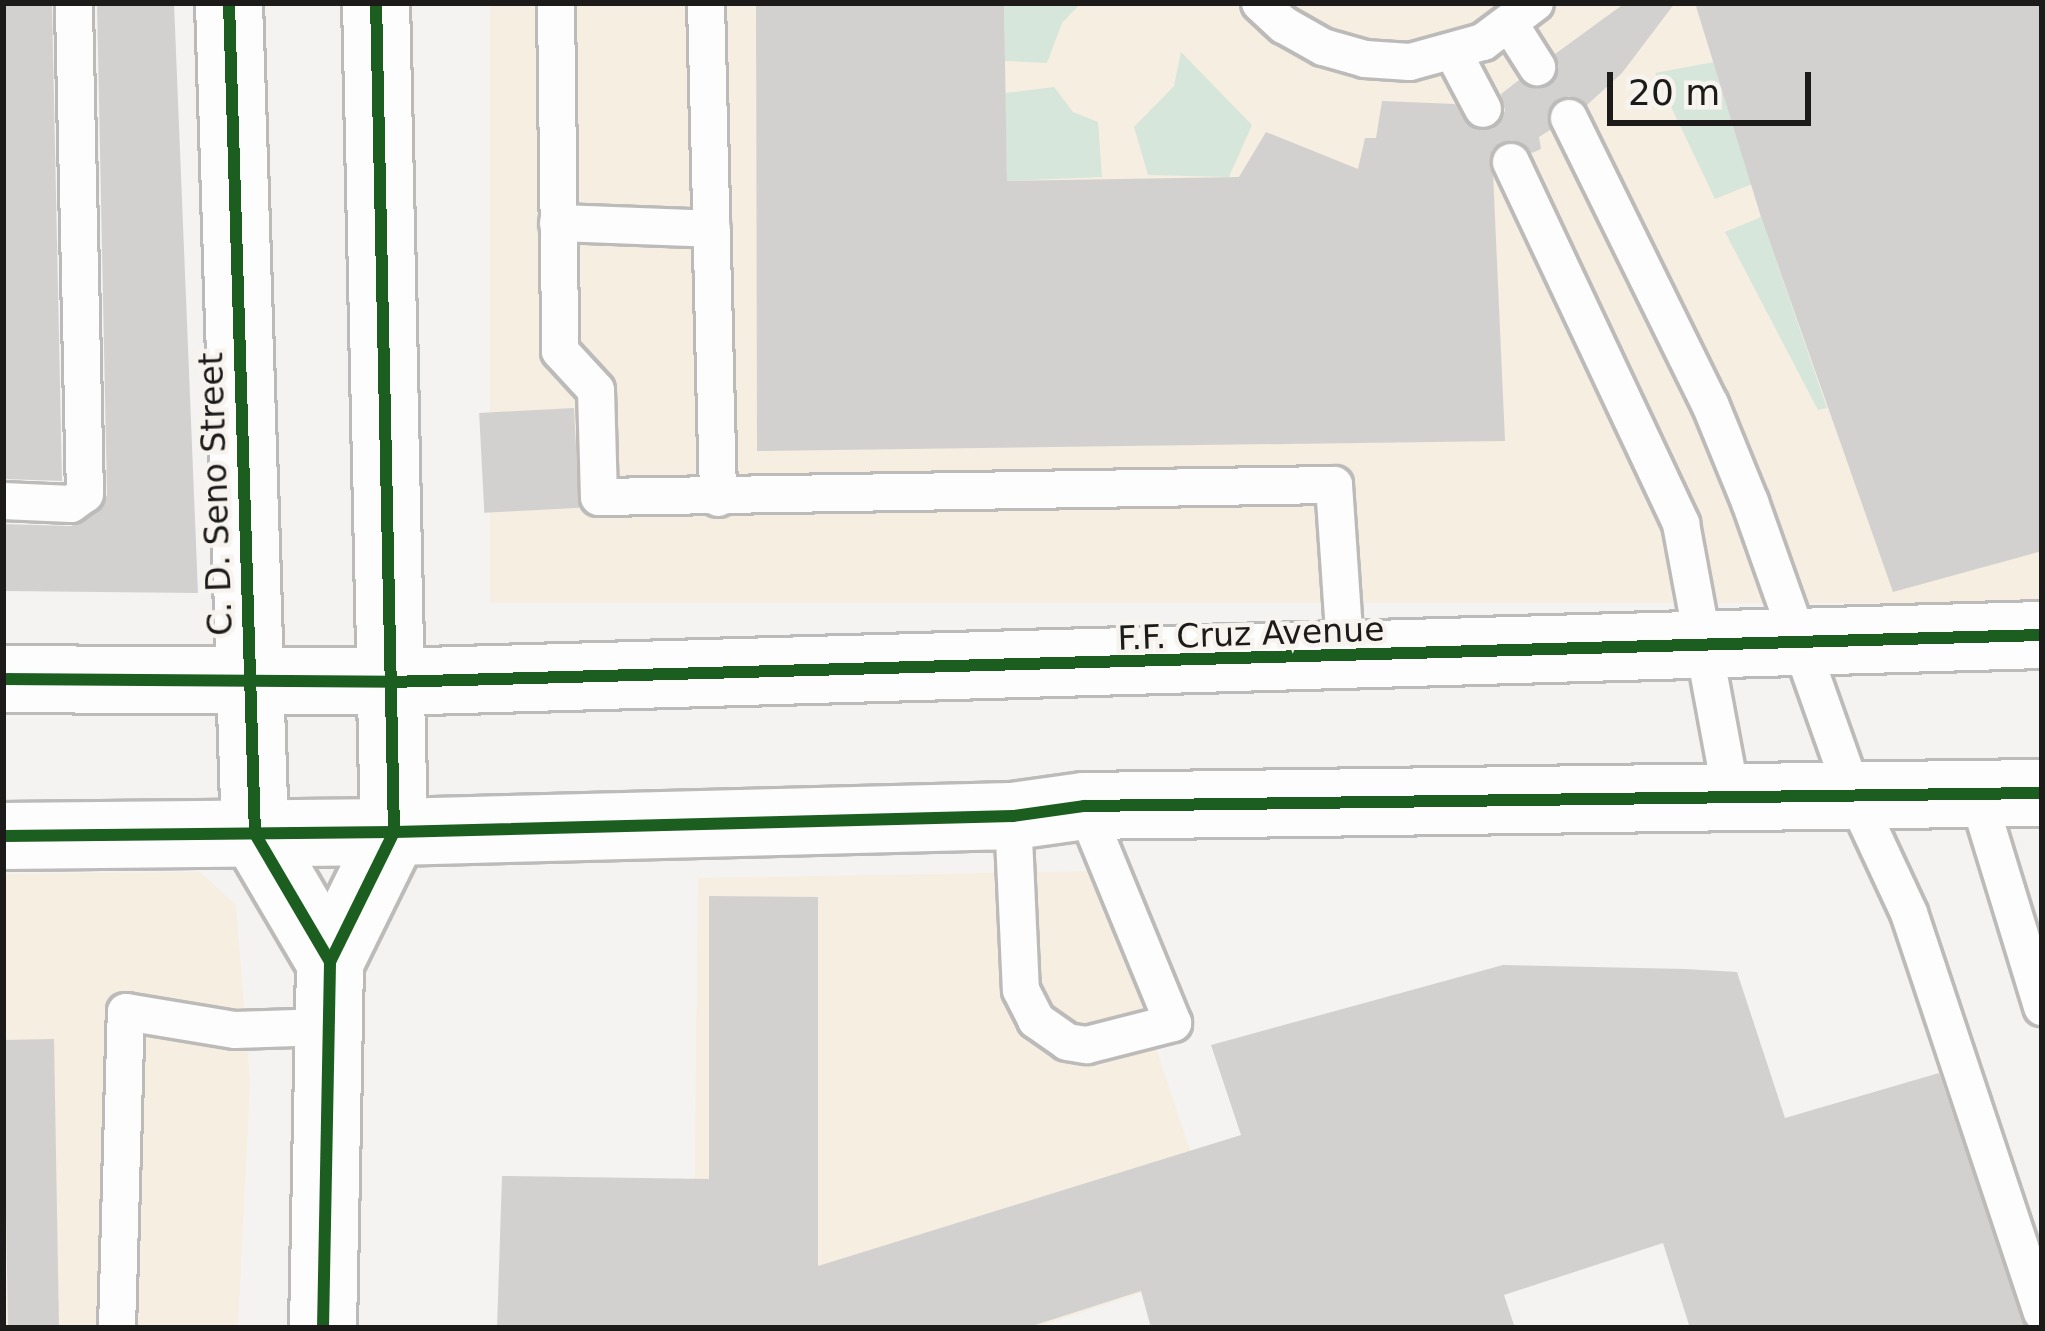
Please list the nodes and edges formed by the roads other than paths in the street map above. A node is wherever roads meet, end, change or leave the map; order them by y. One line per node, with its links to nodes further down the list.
1 (74, 3): 16 (lane)
2 (229, 3): 22 (street, C. D. Seno Street)
3 (376, 3): 23 (street)
4 (556, 3): 13 (lane)
5 (706, 3): 14 (lane)
6 (1260, 3): 8 (lane)
7 (1523, 15): 8 (lane); 9 (lane)
8 (1454, 54): 10 (lane)
9 (1537, 68)
10 (1484, 109)
11 (1569, 118): 18 (lane)
12 (1510, 162): 19 (lane)
13 (558, 224): 14 (lane); 15 (lane)
14 (712, 229): 15 (lane)
15 (718, 498): 20 (lane)
16 (3, 502)
17 (2042, 635): 18 (street, F.F. Cruz Avenue)
18 (1797, 640): 19 (street, F.F. Cruz Avenue); 26 (lane)
19 (1706, 645): 20 (street, F.F. Cruz Avenue); 27 (lane)
20 (1346, 659): 23 (street, F.F. Cruz Avenue)
21 (3, 679): 22 (street, F.F. Cruz Avenue)
22 (248, 680): 23 (street, F.F. Cruz Avenue); 31 (street, C. D. Seno Street)
23 (390, 682): 30 (street)
24 (2042, 793): 25 (street)
25 (1977, 794): 26 (street); 34 (lane)
26 (1854, 795): 27 (street); 36 (lane)
27 (1732, 799): 28 (street)
28 (1084, 806): 29 (street); 29 (lane)
29 (1013, 816): 30 (street)
30 (394, 832): 31 (street); 33 (street)
31 (254, 834): 32 (street); 33 (street, C. D. Seno Street)
32 (3, 836)
33 (330, 962): 35 (street)
34 (2042, 1007)
35 (327, 1028): 37 (lane); 38 (street)
36 (2042, 1312)
37 (117, 1328)
38 (323, 1328)

